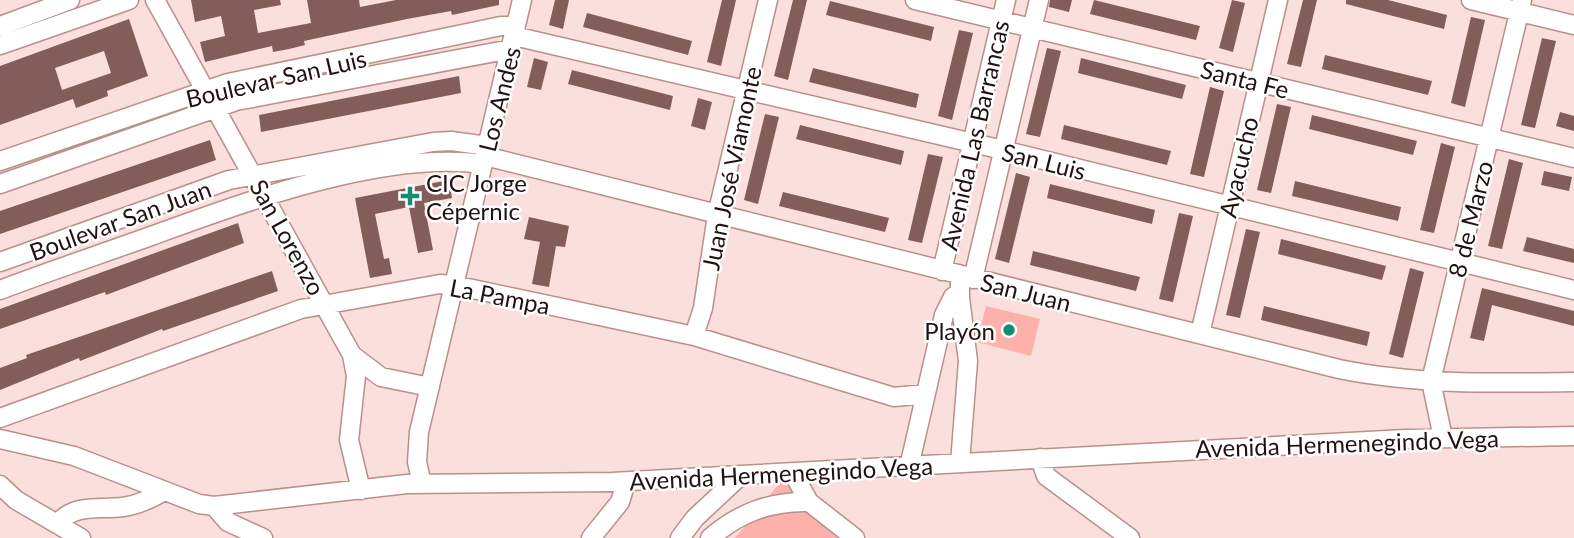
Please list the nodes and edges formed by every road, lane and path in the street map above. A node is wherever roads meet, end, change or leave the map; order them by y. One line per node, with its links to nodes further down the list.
1 (70, 0): 14 (street)
2 (129, 0): 17 (street)
3 (155, 0): 19 (street, San Lorenzo)
4 (523, 0): 16 (street, Los Andes)
5 (768, 0): 20 (street, Juan José Viamonte)
6 (915, 0): 12 (street, Santa Fe)
7 (1006, 0): 12 (street, Avenida Las Barrancas)
8 (1040, 0): 15 (street, Avenida Las Barrancas)
9 (1278, 0): 18 (street, Ayacucho)
10 (1471, 0): 11 (street)
11 (1521, 6): 13 (street); 22 (street, 8 de Marzo)
12 (1002, 21): 15 (street, Santa Fe); 23 (street, Avenida Las Barrancas)
13 (1574, 25)
14 (0, 26)
15 (1033, 27): 18 (street, Santa Fe); 24 (street, Avenida Las Barrancas)
16 (514, 37): 19 (street, Boulevar San Luis); 20 (street, San Luis); 21 (street, Boulevar San Luis); 25 (street, Los Andes)
17 (0, 45)
18 (1258, 82): 22 (street, Santa Fe); 31 (street, Ayacucho)
19 (205, 90): 21 (street, San Lorenzo); 27 (street, Boulevar San Luis)
20 (747, 90): 23 (street, San Luis); 32 (street, Juan José Viamonte)
21 (216, 109): 28 (street, San Lorenzo); 29 (street, Boulevar San Luis)
22 (1490, 138): 26 (street, Santa Fe); 34 (street, 8 de Marzo)
23 (972, 144): 24 (street, San Luis); 35 (street, Avenida Las Barrancas)
24 (1003, 150): 31 (street, San Luis); 36 (street, Avenida Las Barrancas)
25 (485, 156): 28 (street, Boulevar San Juan); 30 (street, Boulevar San Juan); 32 (street, San Juan); 37 (street, Los Andes)
26 (1574, 158)
27 (0, 161)
28 (253, 174): 30 (street, San Lorenzo); 33 (street, Boulevar San Juan)
29 (0, 184)
30 (265, 196): 38 (street, Boulevar San Juan); 40 (street, San Lorenzo)
31 (1227, 208): 34 (street, San Luis); 41 (street, Ayacucho)
32 (718, 215): 35 (street, San Juan); 42 (street, Juan José Viamonte)
33 (0, 262)
34 (1459, 264): 39 (street, San Luis); 44 (street, 8 de Marzo)
35 (942, 271): 36 (street, San Juan)
36 (964, 282): 41 (street, San Juan); 47 (street); 53 (street)
37 (454, 285): 40 (street, La Pampa); 42 (street, La Pampa); 46 (street, Los Andes)
38 (0, 290)
39 (1574, 290)
40 (325, 303): 43 (street, San Lorenzo); 48 (street, La Pampa)
41 (1200, 334): 44 (street, San Juan)
42 (694, 336): 47 (street, La Pampa)
43 (352, 355): 46 (street); 60 (street, San Lorenzo)
44 (1431, 381): 45 (street, San Juan); 50 (street, 8 de Marzo)
45 (1574, 382)
46 (430, 387): 58 (street, Los Andes)
47 (925, 394): 54 (street)
48 (0, 418)
49 (1574, 436): 50 (street, Avenida Hermenegindo Vega)
50 (1443, 438): 52 (street, Avenida Hermenegindo Vega)
51 (0, 439): 61 (street, Avenida Hermenegindo Vega)
52 (1040, 458): 53 (street, Avenida Hermenegindo Vega); 72 (street)
53 (960, 463): 54 (street, Avenida Hermenegindo Vega)
54 (909, 467): 55 (street, Avenida Hermenegindo Vega)
55 (794, 475): 56 (street, Avenida Hermenegindo Vega); 62 (street)
56 (739, 477): 57 (street, Avenida Hermenegindo Vega); 69 (street)
57 (626, 482): 58 (street, Avenida Hermenegindo Vega); 68 (street)
58 (422, 484): 60 (street, Avenida Hermenegindo Vega)
59 (0, 485): 64 (street)
60 (361, 490): 63 (street, Avenida Hermenegindo Vega)
61 (164, 491): 63 (street, Avenida Hermenegindo Vega); 64 (street)
62 (809, 502): 70 (street); 71 (street)
63 (214, 506): 65 (street)
64 (57, 524): 66 (street)
65 (246, 535): 67 (street)
66 (81, 538)
67 (263, 538)
68 (591, 538)
69 (680, 538)
70 (710, 538)
71 (855, 538)
72 (1130, 538)

